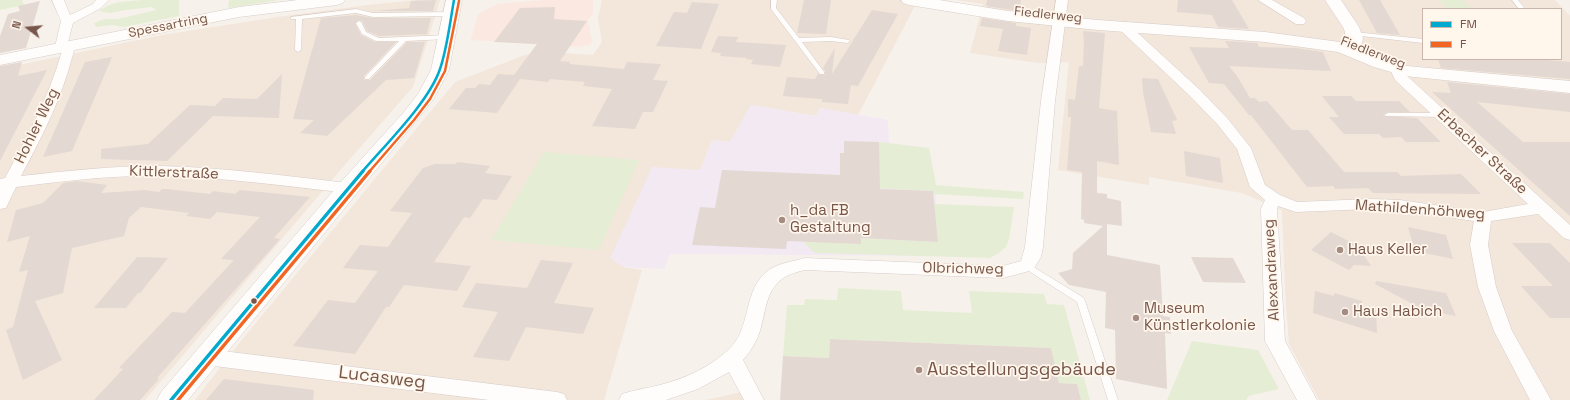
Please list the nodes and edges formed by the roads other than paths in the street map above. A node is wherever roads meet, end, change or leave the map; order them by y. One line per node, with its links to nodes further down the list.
1 (58, 0): 12 (street)
2 (103, 0): 12 (street)
3 (337, 0): 22 (main road, Spessartring)
4 (774, 0): 19 (lane)
5 (909, 0): 11 (main road, Fiedlerweg)
6 (1264, 0): 13 (street)
7 (1515, 0): 10 (lane)
8 (1334, 3): 17 (main road); 17 (main road)
9 (453, 7): 16 (main road); 23 (lane)
10 (1521, 8)
11 (1060, 12): 15 (main road, Fiedlerweg); 39 (street)
12 (67, 21): 22 (street, Hohler Weg)
13 (1300, 21)
14 (359, 24): 18 (lane)
15 (1123, 26): 17 (main road, Fiedlerweg); 34 (street, Alexandraweg)
16 (447, 37): 18 (lane); 33 (main road)
17 (1342, 37): 21 (lane); 26 (main road, Fiedlerweg); 27 (main road, Fiedlerweg)
18 (404, 39): 28 (lane)
19 (797, 40): 20 (lane); 25 (lane)
20 (847, 41)
21 (1422, 41)
22 (65, 47): 24 (main road, Spessartring); 32 (street, Hohler Weg)
23 (298, 50)
24 (0, 60)
25 (822, 73)
26 (1399, 73): 27 (main road, Fiedlerweg); 31 (street, Erbacher Straße)
27 (1431, 73): 29 (main road, Fiedlerweg)
28 (367, 78)
29 (1570, 88)
30 (1388, 115): 31 (lane)
31 (1444, 115): 36 (street, Erbacher Straße)
32 (4, 184): 33 (street, Kittlerstraße); 35 (street, Hohler Weg)
33 (348, 188): 40 (main road)
34 (1274, 199): 37 (street, Mathildenhöhweg); 47 (street, Alexandraweg)
35 (0, 204)
36 (1543, 208): 37 (street, Mathildenhöhweg); 38 (street, Erbacher Straße)
37 (1483, 217): 48 (street)
38 (1570, 234)
39 (1027, 266): 41 (street, Olbrichweg); 46 (lane)
40 (206, 357): 42 (main road); 43 (street, Lucasweg)
41 (732, 358): 44 (street); 45 (street)
42 (171, 400)
43 (557, 400)
44 (629, 400)
45 (754, 400)
46 (1113, 400)
47 (1307, 400)
48 (1541, 400)

